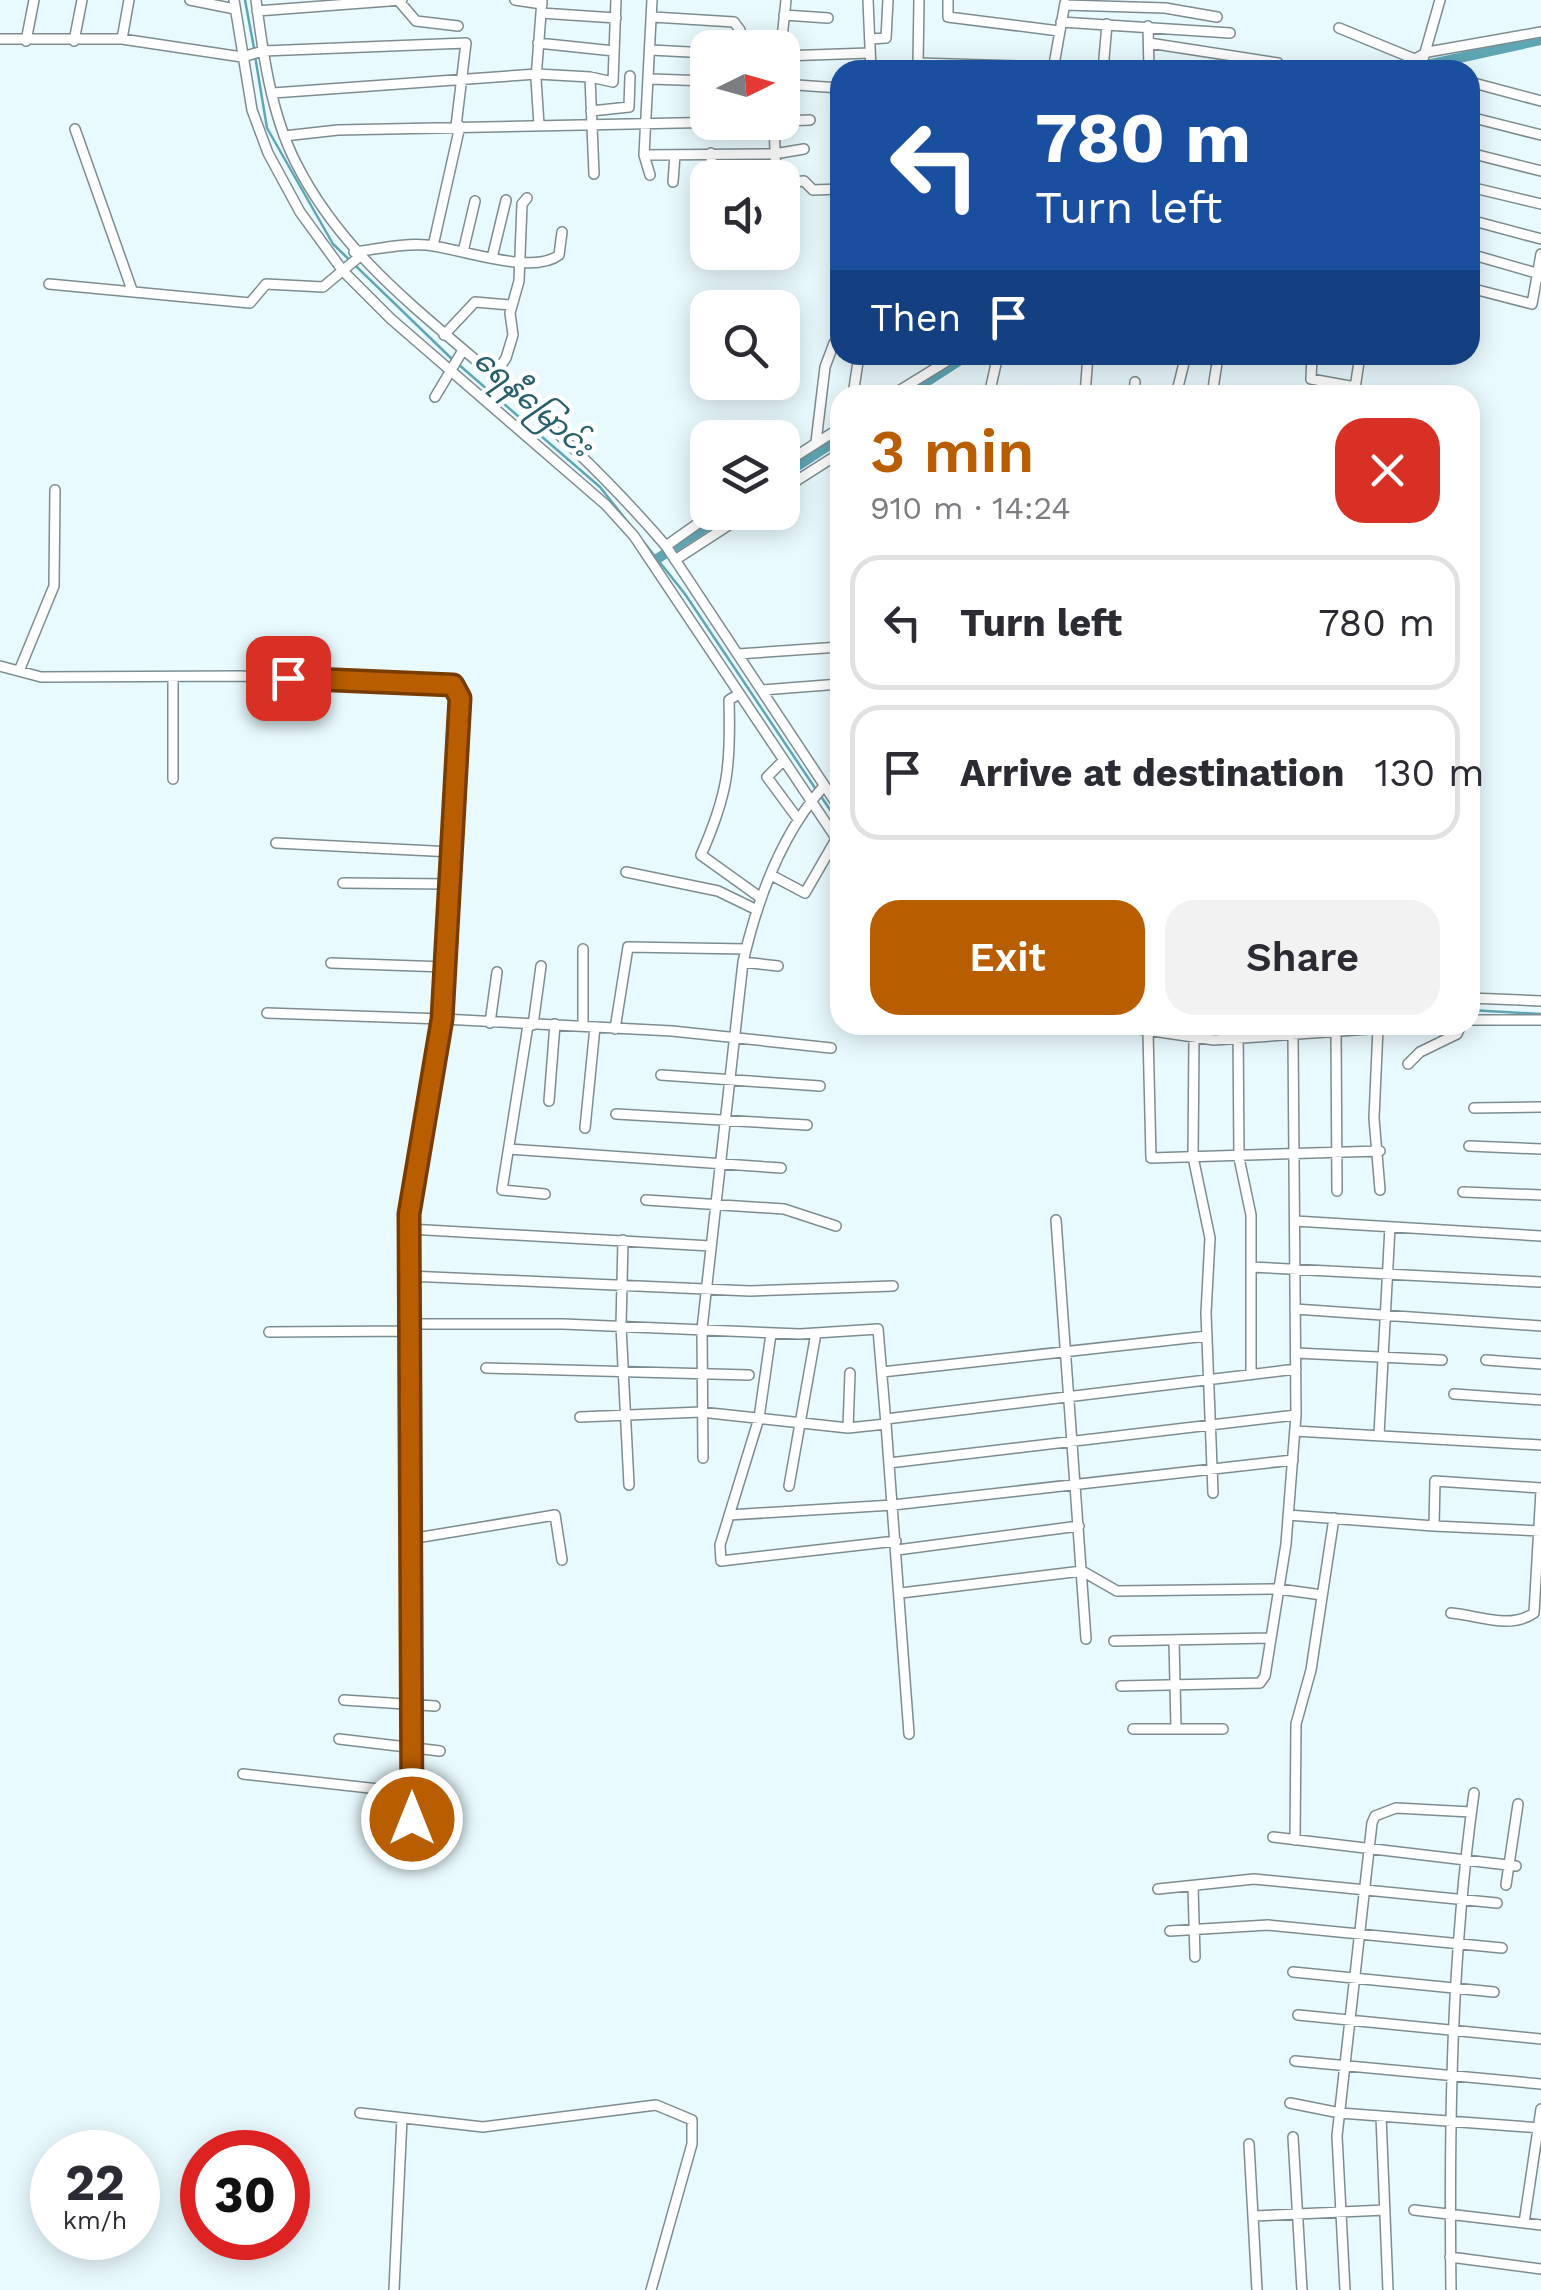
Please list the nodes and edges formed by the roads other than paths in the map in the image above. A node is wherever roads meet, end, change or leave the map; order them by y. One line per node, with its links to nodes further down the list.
1 (34, 0): 37 (street)
2 (82, 0): 36 (street)
3 (129, 0): 34 (street)
4 (190, 0): 16 (street)
5 (400, 0): 18 (street); 25 (street)
6 (515, 0): 17 (street)
7 (616, 0): 22 (street)
8 (652, 0): 20 (street)
9 (786, 0): 19 (street)
10 (868, 0): 33 (street)
11 (888, 0): 33 (street)
12 (919, 0): 49 (street)
13 (948, 0): 26 (street)
14 (1440, 0): 56 (street)
15 (1065, 2): 21 (street); 26 (street)
16 (234, 4): 46 (street)
17 (542, 5): 22 (street); 38 (street)
18 (256, 6): 42 (street)
19 (784, 15): 23 (street); 30 (street)
20 (652, 17): 29 (street); 40 (street)
21 (1217, 17)
22 (616, 18): 41 (street)
23 (828, 18)
24 (1107, 24): 26 (street); 27 (street); 51 (street)
25 (458, 26)
26 (1060, 26): 50 (street)
27 (1148, 26): 32 (street); 39 (street)
28 (1339, 28): 47 (street)
29 (740, 30)
30 (782, 30)
31 (1541, 32): 57 (street)
32 (1230, 33)
33 (870, 38): 43 (street)
34 (122, 39): 36 (street); 46 (street)
35 (0, 40): 37 (street)
36 (74, 40): 37 (street)
37 (26, 41)
38 (538, 43): 41 (street); 58 (street)
39 (1148, 43): 52 (street); 53 (street)
40 (651, 50): 44 (street); 61 (street)
41 (614, 51): 60 (street)
42 (262, 52): 46 (street); 62 (street); 67 (street)
43 (870, 52): 45 (street); 48 (street)
44 (690, 53)
45 (800, 55)
46 (244, 56): 82 (street)
47 (1412, 58): 54 (street); 55 (street)
48 (870, 60)
49 (917, 60)
50 (1055, 60)
51 (1105, 60)
52 (1149, 60)
53 (1258, 60)
54 (1409, 60)
55 (1416, 60)
56 (1424, 60)
57 (1438, 60)
58 (536, 74): 60 (street); 62 (street); 76 (street)
59 (630, 76): 69 (street)
60 (590, 78): 69 (street)
61 (651, 78): 63 (street); 75 (street)
62 (464, 79): 67 (street); 77 (street)
63 (690, 80)
64 (800, 85): 66 (street)
65 (1480, 85): 68 (street)
66 (830, 87)
67 (273, 93): 80 (street)
68 (1541, 100)
69 (592, 111): 74 (street)
70 (800, 120): 71 (street)
71 (810, 120)
72 (1480, 120): 79 (street)
73 (690, 123): 75 (street)
74 (592, 124): 75 (street); 76 (street); 92 (street)
75 (646, 124): 86 (street)
76 (539, 125): 77 (street)
77 (458, 126): 80 (street); 105 (street)
78 (75, 129): 115 (street)
79 (1541, 135)
80 (284, 139): 82 (street); 108 (street)
81 (774, 140): 85 (street)
82 (268, 148): 112 (street)
83 (804, 149): 85 (street)
84 (710, 153): 85 (street); 87 (street); 89 (street)
85 (774, 154): 90 (street)
86 (644, 155): 87 (street); 93 (street)
87 (674, 155): 95 (street)
88 (1480, 155): 91 (street)
89 (711, 160)
90 (774, 160)
91 (1541, 171)
92 (594, 174)
93 (650, 175)
94 (800, 181): 96 (street)
95 (673, 182)
96 (830, 189)
97 (1480, 189): 101 (street)
98 (528, 198): 111 (street)
99 (506, 200): 110 (street)
100 (475, 201): 106 (street)
101 (1541, 204)
102 (1480, 223): 104 (street)
103 (562, 232): 111 (street)
104 (1541, 239)
105 (433, 246): 106 (street); 108 (street)
106 (463, 252): 110 (street)
107 (1541, 254): 113 (street)
108 (357, 256): 112 (street); 117 (street)
109 (1480, 257): 113 (street)
110 (492, 258): 111 (street)
111 (520, 261): 119 (street)
112 (343, 270): 115 (street); 120 (street)
113 (1536, 273): 118 (street)
114 (49, 284): 115 (street)
115 (132, 290)
116 (1480, 291): 118 (street)
117 (404, 302): 120 (street); 121 (street)
118 (1536, 305)
119 (511, 306): 121 (street); 127 (street)
120 (394, 318): 126 (street)
121 (444, 334): 122 (street)
122 (463, 351): 126 (street); 127 (street)
123 (830, 354): 134 (street)
124 (941, 365): 129 (street)
125 (1312, 365): 131 (street)
126 (453, 369): 132 (street); 150 (street)
127 (494, 376): 141 (street)
128 (1135, 382): 130 (street)
129 (908, 385)
130 (1135, 385)
131 (1332, 385)
132 (435, 396)
133 (830, 434): 134 (street)
134 (816, 442): 135 (street)
135 (800, 453)
136 (830, 459): 137 (street)
137 (800, 479)
138 (55, 490): 146 (street)
139 (690, 529): 141 (street)
140 (721, 530): 142 (street)
141 (666, 546): 142 (street)
142 (675, 560): 144 (street)
143 (830, 648): 144 (street)
144 (738, 654): 149 (street)
145 (0, 666): 146 (street)
146 (20, 669): 147 (street)
147 (173, 678): 152 (street); 158 (street)
148 (830, 685): 149 (street)
149 (762, 690): 153 (street)
150 (739, 694): 151 (street); 164 (street)
151 (783, 761): 153 (street); 155 (street)
152 (174, 779)
153 (818, 792): 154 (street); 155 (street); 156 (street)
154 (830, 801)
155 (798, 819): 161 (street)
156 (830, 822)
157 (276, 843): 158 (street)
158 (452, 852): 163 (street)
159 (830, 854): 161 (street)
160 (626, 872): 165 (street)
161 (772, 876): 164 (street)
162 (342, 882): 163 (street)
163 (449, 884): 172 (street)
164 (761, 898): 165 (street)
165 (753, 916): 166 (street)
166 (746, 949): 168 (street); 185 (street)
167 (584, 950): 183 (street)
168 (743, 962): 171 (street); 194 (street)
169 (331, 963): 172 (street)
170 (540, 966): 182 (street)
171 (778, 966)
172 (445, 968): 177 (street)
173 (497, 972): 180 (street)
174 (1480, 998): 175 (street)
175 (1541, 1001)
176 (267, 1013): 177 (street)
177 (446, 1020): 180 (street); 229 (street)
178 (1480, 1020): 179 (street)
179 (1541, 1020)
180 (490, 1023): 182 (street)
181 (556, 1024): 182 (street); 183 (street); 201 (street)
182 (531, 1025): 209 (street)
183 (583, 1025): 184 (street)
184 (595, 1027): 185 (street); 207 (street)
185 (616, 1029): 194 (street)
186 (1148, 1035): 214 (street)
187 (1171, 1035): 195 (street)
188 (1216, 1035): 195 (street)
189 (1239, 1035): 215 (street)
190 (1293, 1035): 213 (street)
191 (1336, 1035): 212 (street)
192 (1378, 1035): 211 (street)
193 (1455, 1035): 197 (street)
194 (732, 1036): 196 (street); 199 (street)
195 (1194, 1038): 214 (street)
196 (832, 1048)
197 (1408, 1064)
198 (661, 1075): 199 (street)
199 (728, 1078): 200 (street); 205 (street)
200 (820, 1086)
201 (549, 1102)
202 (1541, 1107): 203 (street)
203 (1474, 1108)
204 (616, 1114): 205 (street)
205 (724, 1120): 206 (street); 216 (street)
206 (808, 1125)
207 (585, 1128)
208 (1469, 1146): 210 (street)
209 (509, 1149): 216 (street); 221 (street)
210 (1541, 1149)
211 (1380, 1151): 212 (street); 218 (street)
212 (1337, 1153): 213 (street); 219 (street)
213 (1294, 1155): 215 (street); 226 (street)
214 (1193, 1156): 215 (street); 250 (street)
215 (1239, 1158): 233 (street)
216 (719, 1163): 217 (street); 224 (street)
217 (782, 1168)
218 (1380, 1190)
219 (1337, 1191)
220 (1464, 1192): 222 (street)
221 (545, 1194)
222 (1541, 1195)
223 (646, 1200): 224 (street)
224 (715, 1204): 227 (street); 232 (street)
225 (1056, 1220): 251 (street)
226 (1294, 1222): 228 (street); 234 (street)
227 (836, 1226)
228 (1390, 1227): 230 (street); 235 (street)
229 (409, 1229): 231 (street); 236 (street)
230 (1541, 1236)
231 (623, 1240): 232 (street); 238 (street)
232 (711, 1246): 240 (street)
233 (1252, 1267): 234 (street); 263 (street)
234 (1295, 1269): 235 (street); 241 (street)
235 (1390, 1274): 237 (street); 242 (street)
236 (409, 1276): 238 (street); 245 (street)
237 (1541, 1282)
238 (621, 1284): 240 (street); 243 (street)
239 (893, 1286): 240 (street)
240 (706, 1287): 246 (street)
241 (1295, 1310): 242 (street); 252 (street)
242 (1388, 1315): 244 (street); 253 (street)
243 (621, 1326): 245 (street); 246 (street); 258 (street)
244 (1541, 1326)
245 (409, 1327): 247 (street); 298 (street)
246 (702, 1328): 249 (street); 260 (street)
247 (269, 1332)
248 (816, 1333): 249 (street); 261 (street); 276 (street)
249 (771, 1334): 273 (street)
250 (1207, 1336): 251 (street); 265 (street)
251 (1066, 1351): 261 (street); 266 (street)
252 (1296, 1353): 253 (street); 259 (street)
253 (1382, 1358): 254 (street); 279 (street)
254 (1442, 1360)
255 (1486, 1360): 256 (street)
256 (1541, 1364)
257 (486, 1368): 258 (street)
258 (622, 1368): 260 (street); 270 (street)
259 (1296, 1369): 263 (street); 271 (street)
260 (702, 1372): 264 (street); 269 (street)
261 (882, 1372): 274 (street)
262 (850, 1373): 277 (street)
263 (1251, 1373): 265 (street)
264 (749, 1375)
265 (1209, 1377): 266 (street); 275 (street)
266 (1070, 1394): 274 (street); 280 (street)
267 (1454, 1394): 268 (street)
268 (1541, 1400)
269 (701, 1412): 270 (street); 273 (street); 282 (street)
270 (625, 1414): 272 (street); 287 (street)
271 (1296, 1414): 275 (street); 278 (street)
272 (580, 1417)
273 (755, 1418): 276 (street); 292 (street)
274 (886, 1421): 277 (street); 284 (street)
275 (1212, 1422): 280 (street); 285 (street)
276 (802, 1423): 277 (street); 288 (street)
277 (848, 1428)
278 (1295, 1430): 279 (street); 283 (street)
279 (1379, 1435): 281 (street)
280 (1075, 1438): 284 (street); 286 (street)
281 (1541, 1445)
282 (703, 1458)
283 (1293, 1460): 285 (street); 293 (street)
284 (889, 1463): 291 (street)
285 (1213, 1466): 286 (street); 290 (street)
286 (1077, 1482): 291 (street); 295 (street)
287 (629, 1484)
288 (790, 1486)
289 (1541, 1490): 296 (street); 297 (street)
290 (1213, 1493)
291 (893, 1505): 292 (street); 299 (street)
292 (729, 1515): 299 (street)
293 (1288, 1515): 294 (street); 302 (street)
294 (1334, 1518): 296 (street); 304 (street)
295 (1078, 1526): 299 (street); 301 (street)
296 (1434, 1526): 297 (street)
297 (1540, 1531): 305 (street)
298 (410, 1539): 300 (street); 313 (street)
299 (896, 1545): 303 (street)
300 (562, 1560)
301 (1082, 1571): 302 (street); 303 (street); 307 (street)
302 (1278, 1589): 304 (street); 306 (street)
303 (900, 1593): 318 (street)
304 (1322, 1595): 329 (street)
305 (1451, 1613)
306 (1271, 1638): 308 (street); 310 (street)
307 (1086, 1639)
308 (1174, 1640): 309 (street); 310 (street)
309 (1114, 1641)
310 (1174, 1685): 311 (street); 315 (street)
311 (1121, 1686)
312 (344, 1700): 313 (street)
313 (411, 1705): 314 (street); 320 (street)
314 (435, 1706)
315 (1176, 1728): 316 (street); 317 (street)
316 (1132, 1729)
317 (1223, 1729)
318 (909, 1734)
319 (339, 1740): 320 (street)
320 (411, 1750): 321 (street); 323 (street)
321 (440, 1751)
322 (243, 1774): 323 (street)
323 (411, 1793): 325 (street); 330 (street)
324 (1474, 1793): 327 (street)
325 (434, 1795)
326 (1518, 1804): 333 (street)
327 (1472, 1812): 331 (street); 332 (street)
328 (1272, 1837): 329 (street)
329 (1296, 1840): 331 (street)
330 (412, 1846)
331 (1370, 1849): 332 (street); 337 (street)
332 (1465, 1860): 333 (street); 338 (street)
333 (1512, 1866): 334 (street)
334 (1506, 1884)
335 (1193, 1886): 336 (street); 337 (street); 340 (street)
336 (1158, 1890)
337 (1365, 1891): 338 (street); 342 (street)
338 (1460, 1900): 339 (street); 343 (street)
339 (1497, 1903)
340 (1194, 1930): 341 (street); 342 (street); 345 (street)
341 (1170, 1932)
342 (1360, 1935): 343 (street); 347 (street)
343 (1458, 1944): 344 (street); 348 (street)
344 (1502, 1948)
345 (1195, 1956)
346 (1294, 1972): 347 (street)
347 (1355, 1979): 348 (street); 351 (street)
348 (1456, 1989): 349 (street); 352 (street)
349 (1494, 1992)
350 (1298, 2015): 351 (street)
351 (1350, 2022): 352 (street); 355 (street)
352 (1454, 2033): 353 (street); 356 (street)
353 (1541, 2039)
354 (1295, 2061): 355 (street)
355 (1345, 2068): 356 (street); 361 (street)
356 (1452, 2077): 357 (street); 364 (street)
357 (1541, 2084)
358 (1290, 2104): 361 (street)
359 (1541, 2108): 365 (street)
360 (360, 2112): 363 (street)
361 (1340, 2113): 362 (street); 370 (street)
362 (1381, 2116): 364 (street); 368 (street)
363 (402, 2118): 378 (street); 379 (street)
364 (1450, 2122): 365 (street); 372 (street)
365 (1540, 2128): 374 (street)
366 (1294, 2136): 371 (street)
367 (1249, 2144): 373 (street)
368 (1385, 2210): 370 (street); 383 (street)
369 (1414, 2210): 372 (street)
370 (1341, 2211): 371 (street); 382 (street)
371 (1298, 2214): 373 (street); 381 (street)
372 (1450, 2214): 374 (street); 376 (street)
373 (1253, 2216): 380 (street)
374 (1524, 2223): 375 (street)
375 (1541, 2225)
376 (1450, 2258): 377 (street); 384 (street)
377 (1541, 2269)
378 (394, 2290)
379 (651, 2290)
380 (1257, 2290)
381 (1302, 2290)
382 (1344, 2290)
383 (1388, 2290)
384 (1451, 2290)

